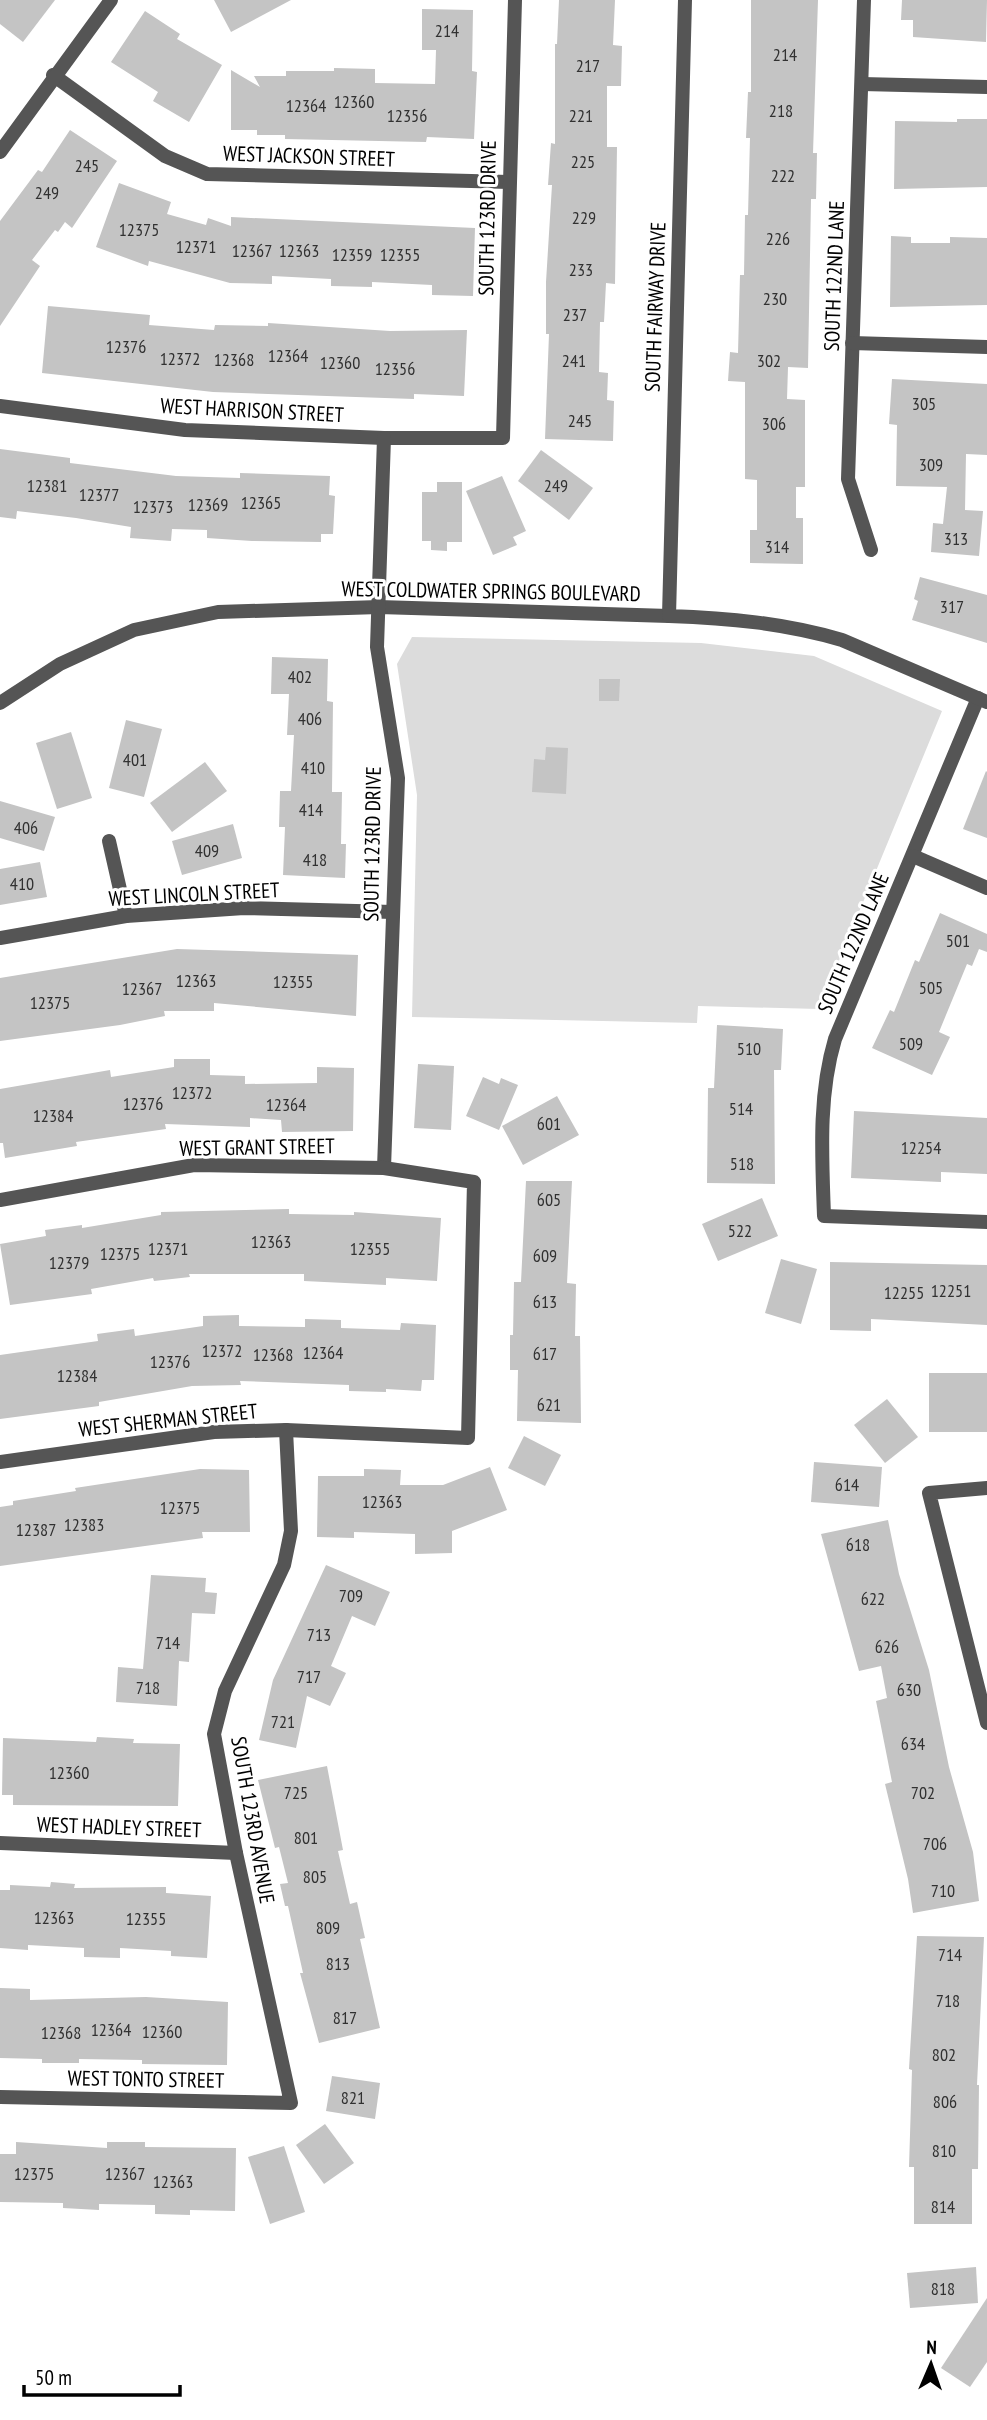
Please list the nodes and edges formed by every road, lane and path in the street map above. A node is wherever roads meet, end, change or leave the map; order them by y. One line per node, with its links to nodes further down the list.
1 (111, 0): 5 (street)
2 (514, 0): 9 (street, SOUTH 123RD DRIVE)
3 (685, 0): 17 (street, SOUTH FAIRWAY DRIVE)
4 (864, 0): 6 (street, SOUTH 122ND LANE)
5 (53, 75): 8 (street); 9 (street, WEST JACKSON STREET)
6 (862, 84): 7 (street); 10 (street, SOUTH 122ND LANE)
7 (987, 87)
8 (0, 152)
9 (509, 182): 14 (street, SOUTH 123RD DRIVE)
10 (852, 343): 11 (street); 15 (street, SOUTH 122ND LANE)
11 (987, 347)
12 (0, 406): 13 (street, WEST HARRISON STREET)
13 (384, 438): 14 (street, WEST HARRISON STREET); 16 (street, SOUTH 123RD DRIVE)
14 (503, 438)
15 (872, 550)
16 (379, 607): 17 (street, WEST COLDWATER SPRINGS BOULEVARD); 19 (street, WEST COLDWATER SPRINGS BOULEVARD); 23 (street, SOUTH 123RD DRIVE)
17 (668, 616): 18 (street, WEST COLDWATER SPRINGS BOULEVARD)
18 (982, 700): 21 (street, SOUTH 122ND LANE)
19 (0, 703)
20 (108, 841): 24 (street)
21 (913, 856): 22 (street); 28 (street, SOUTH 122ND LANE)
22 (987, 888)
23 (393, 912): 24 (street, WEST LINCOLN STREET); 26 (street, SOUTH 123RD DRIVE)
24 (126, 916): 25 (street, WEST LINCOLN STREET)
25 (0, 938)
26 (384, 1168): 27 (street, WEST GRANT STREET); 30 (street, WEST GRANT STREET)
27 (0, 1200)
28 (987, 1222)
29 (286, 1430): 30 (street, WEST SHERMAN STREET); 31 (street, WEST SHERMAN STREET); 35 (street, SOUTH 123RD AVENUE)
30 (468, 1438)
31 (0, 1462)
32 (987, 1488): 33 (street)
33 (987, 1723)
34 (0, 1843): 35 (street, WEST HADLEY STREET)
35 (236, 1853): 37 (street, SOUTH 123RD AVENUE)
36 (0, 2097): 37 (street, WEST TONTO STREET)
37 (291, 2102)

